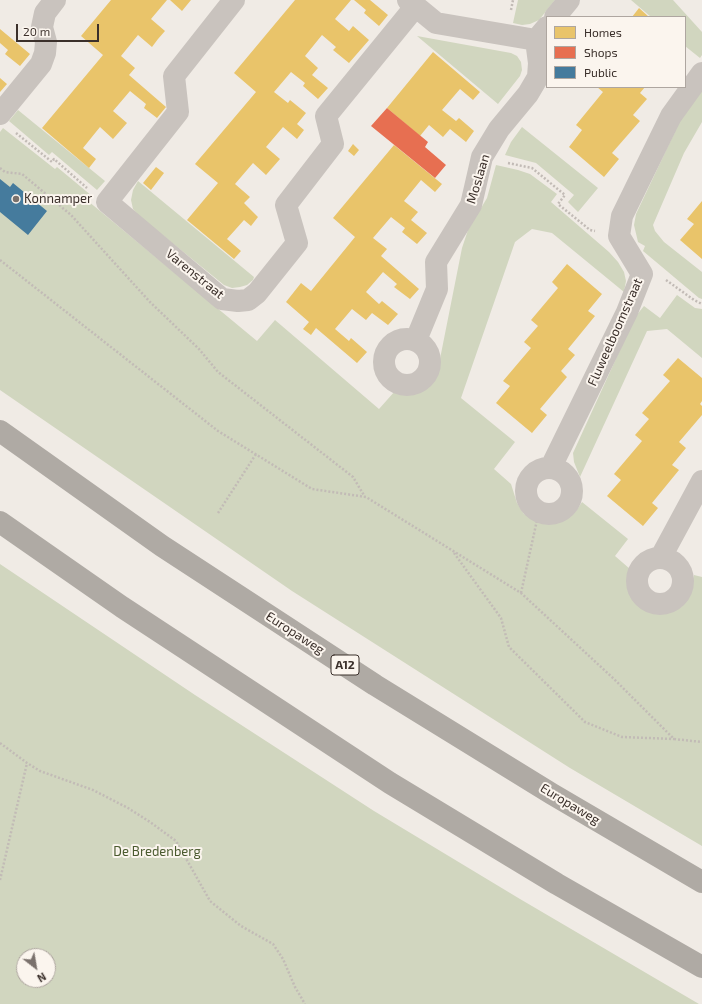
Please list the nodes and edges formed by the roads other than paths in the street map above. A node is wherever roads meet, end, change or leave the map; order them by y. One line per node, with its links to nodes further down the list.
1 (55, 0): 8 (street)
2 (234, 0): 4 (street, Varenstraat)
3 (569, 0): 5 (street)
4 (412, 3): 6 (street)
5 (556, 16)
6 (541, 34): 9 (street, Moslaan)
7 (702, 73): 11 (street, Fluweelboomstraat)
8 (6, 122)
9 (416, 340)
10 (0, 431): 15 (highway, Europaweg / A12)
11 (552, 467): 11 (street)
12 (702, 481): 14 (street)
13 (0, 522): 16 (highway)
14 (661, 557)
15 (702, 882)
16 (702, 967)

